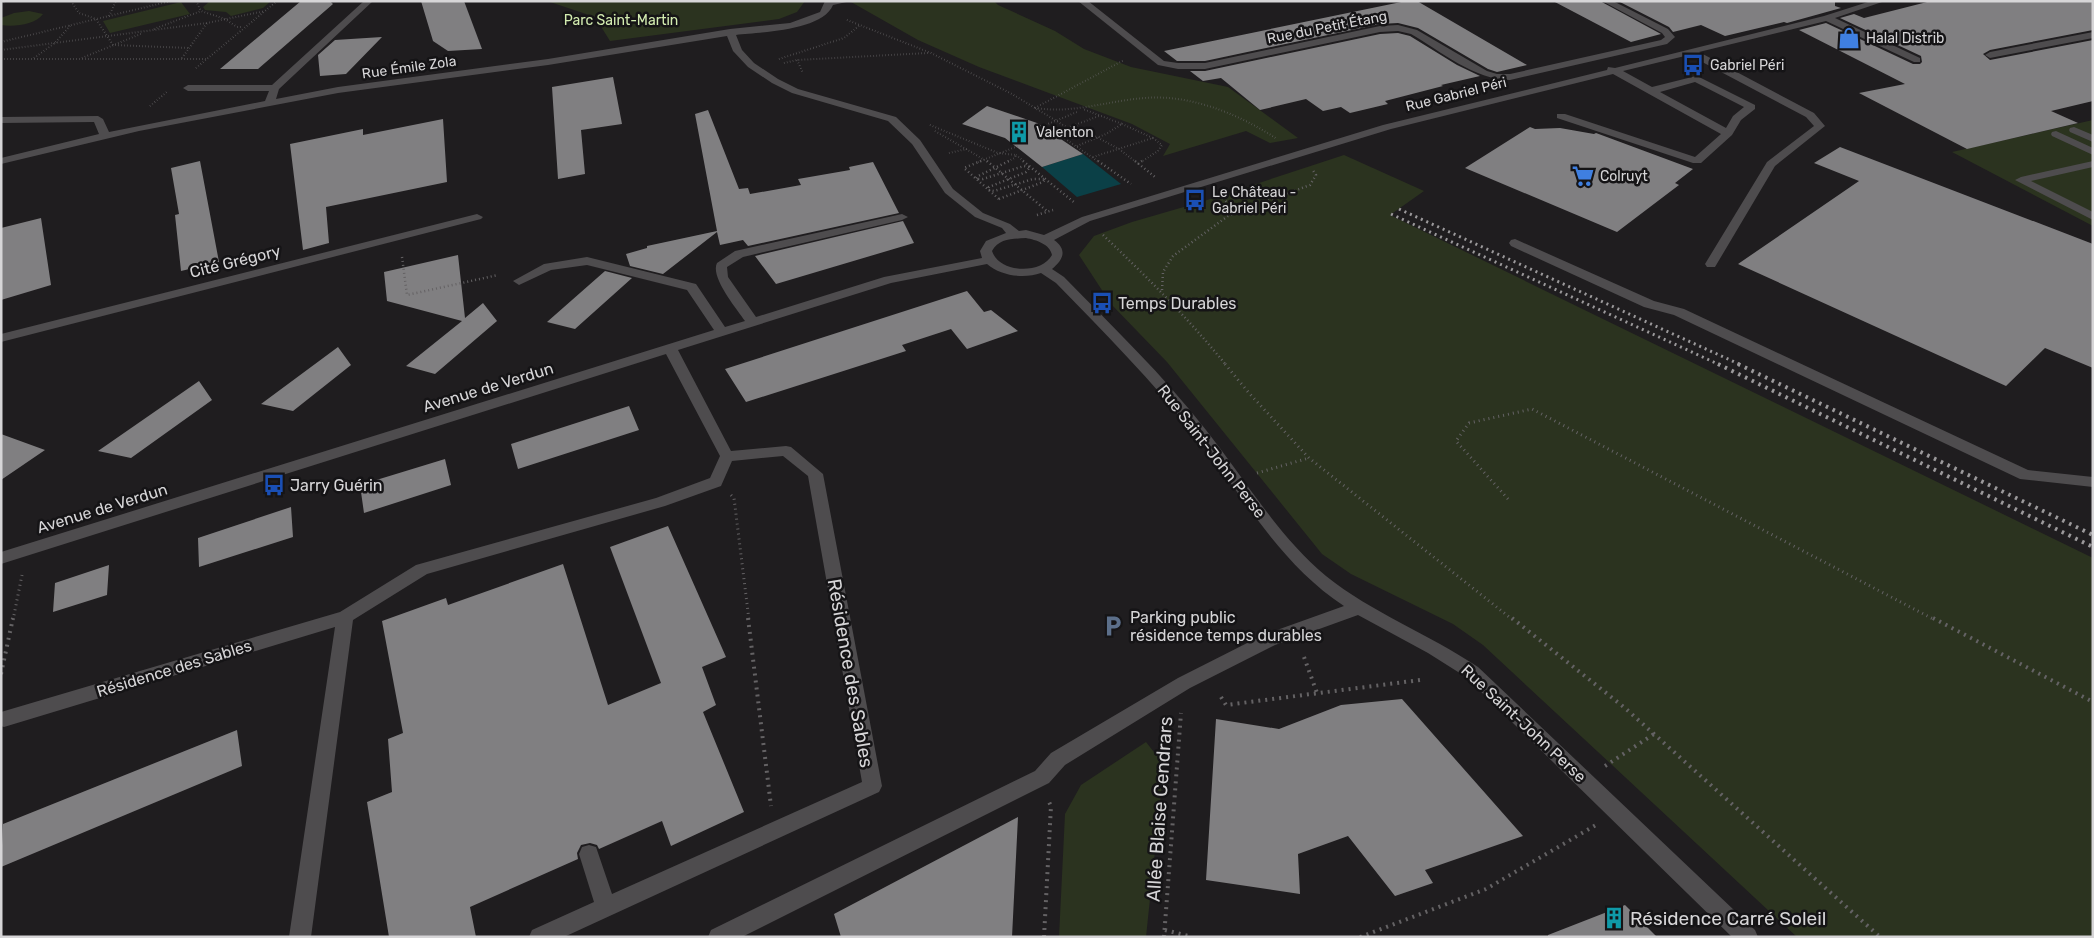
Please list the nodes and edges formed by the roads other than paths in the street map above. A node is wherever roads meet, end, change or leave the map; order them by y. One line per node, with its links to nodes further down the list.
1 (369, 1): 16 (street)
2 (847, 1): 6 (street)
3 (1082, 1): 12 (street, Rue du Petit Étang)
4 (1606, 1): 12 (street, Rue du Petit Étang)
5 (1881, 1): 7 (street, Rue Gabriel Péri)
6 (829, 2): 8 (street, Rue Émile Zola)
7 (1827, 18): 10 (street, Rue Gabriel Péri); 13 (street)
8 (730, 32): 18 (street, Rue Émile Zola); 34 (street)
9 (2093, 35): 11 (street)
10 (1691, 52): 14 (street, Rue Gabriel Péri); 38 (street)
11 (1990, 55)
12 (1592, 59): 14 (street)
13 (1918, 60)
14 (1614, 71): 17 (street); 35 (street, Rue Gabriel Péri)
15 (188, 88): 16 (street)
16 (275, 88): 18 (street)
17 (1650, 91): 22 (street); 22 (street)
18 (269, 103): 24 (street, Rue Émile Zola)
19 (1561, 116): 22 (street)
20 (1, 120): 24 (street)
21 (2074, 130): 25 (street)
22 (1728, 133)
23 (2056, 134): 26 (street)
24 (105, 136): 27 (street, Rue Émile Zola)
25 (2093, 139)
26 (2093, 152)
27 (1, 161)
28 (2093, 164): 30 (street)
29 (2093, 207): 30 (street)
30 (2080, 210): 33 (street)
31 (477, 217): 43 (street, Cité Grégory)
32 (902, 217): 41 (street)
33 (2093, 217)
34 (1016, 235): 35 (street); 37 (street)
35 (1046, 239): 39 (street)
36 (1515, 242): 46 (street)
37 (989, 260): 39 (street); 41 (street, Avenue de Verdun)
38 (1711, 264)
39 (1043, 269): 48 (street, Rue Saint-John Perse)
40 (519, 281): 42 (street)
41 (752, 323): 42 (street, Avenue de Verdun)
42 (722, 332): 44 (street, Avenue de Verdun)
43 (1, 338)
44 (670, 348): 45 (street); 47 (street, Avenue de Verdun)
45 (726, 456): 49 (street, Résidence des Sables); 52 (street, Résidence des Sables)
46 (2093, 482)
47 (1, 558)
48 (1358, 608): 55 (street); 56 (street, Rue Saint-John Perse)
49 (345, 617): 50 (street, Résidence des Sables); 53 (street)
50 (4, 719)
51 (590, 854): 52 (street)
52 (606, 907): 54 (street, Résidence des Sables)
53 (300, 937)
54 (540, 937)
55 (719, 937)
56 (1747, 937)

